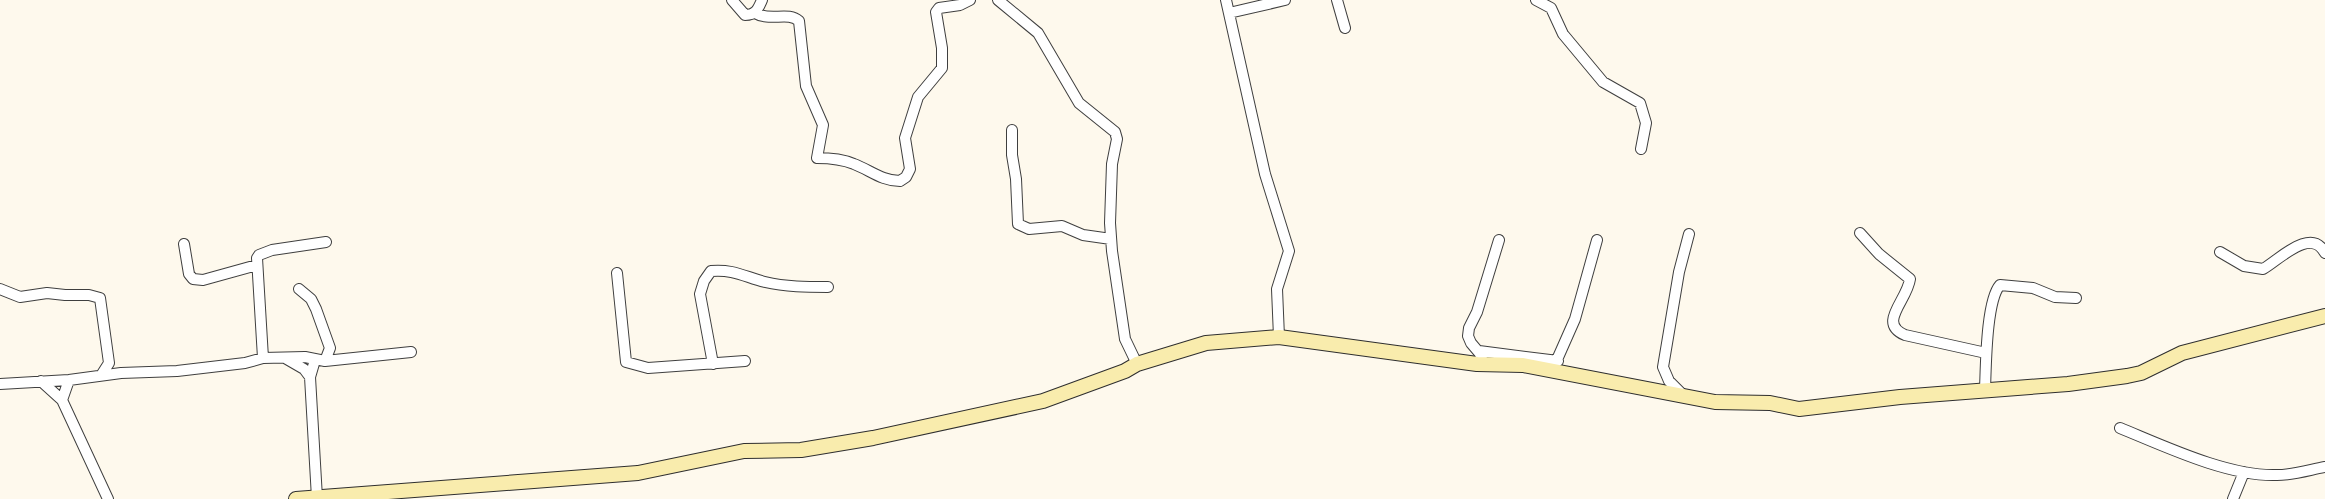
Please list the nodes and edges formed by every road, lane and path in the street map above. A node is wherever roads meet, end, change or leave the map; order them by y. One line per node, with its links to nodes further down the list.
1 (732, 0): 9 (street)
2 (762, 0): 9 (street)
3 (970, 0): 9 (street)
4 (998, 0): 16 (street)
5 (1226, 0): 10 (street)
6 (1285, 0): 10 (street)
7 (1337, 0): 11 (street)
8 (1536, 0): 13 (street)
9 (755, 13)
10 (1229, 13): 30 (street)
11 (1345, 28)
12 (1012, 130): 16 (street)
13 (1641, 148)
14 (1860, 232): 32 (street)
15 (1689, 234): 49 (street)
16 (1111, 239): 40 (street)
17 (1500, 240): 33 (street)
18 (1597, 240): 41 (street)
19 (326, 242): 23 (street)
20 (184, 244): 23 (street)
21 (2220, 252): 22 (street)
22 (2325, 253)
23 (257, 265): 34 (street)
24 (617, 273): 39 (street)
25 (828, 287): 39 (street)
26 (0, 289): 38 (street)
27 (299, 289): 36 (street)
28 (2076, 298): 32 (street)
29 (2325, 316): 48 (street)
30 (1279, 337): 33 (street); 40 (street)
31 (411, 352): 36 (street)
32 (1986, 353): 48 (street)
33 (1478, 357): 41 (street)
34 (263, 358): 35 (street); 42 (street)
35 (286, 358): 36 (street); 44 (street)
36 (320, 360): 44 (street)
37 (745, 361): 39 (street)
38 (109, 363): 42 (street); 43 (street)
39 (712, 364)
40 (1137, 364): 54 (street)
41 (1555, 366): 49 (street)
42 (121, 373): 43 (street)
43 (102, 374): 45 (street)
44 (310, 377): 54 (street)
45 (68, 380): 46 (street); 50 (street)
46 (41, 381): 47 (street); 50 (street)
47 (0, 384)
48 (1984, 389): 49 (street)
49 (1684, 396)
50 (62, 400): 55 (street)
51 (2120, 428): 53 (street)
52 (2325, 467): 53 (street)
53 (2244, 472): 57 (street)
54 (317, 498): 56 (street)
55 (108, 499)
56 (296, 499)
57 (2233, 499)

